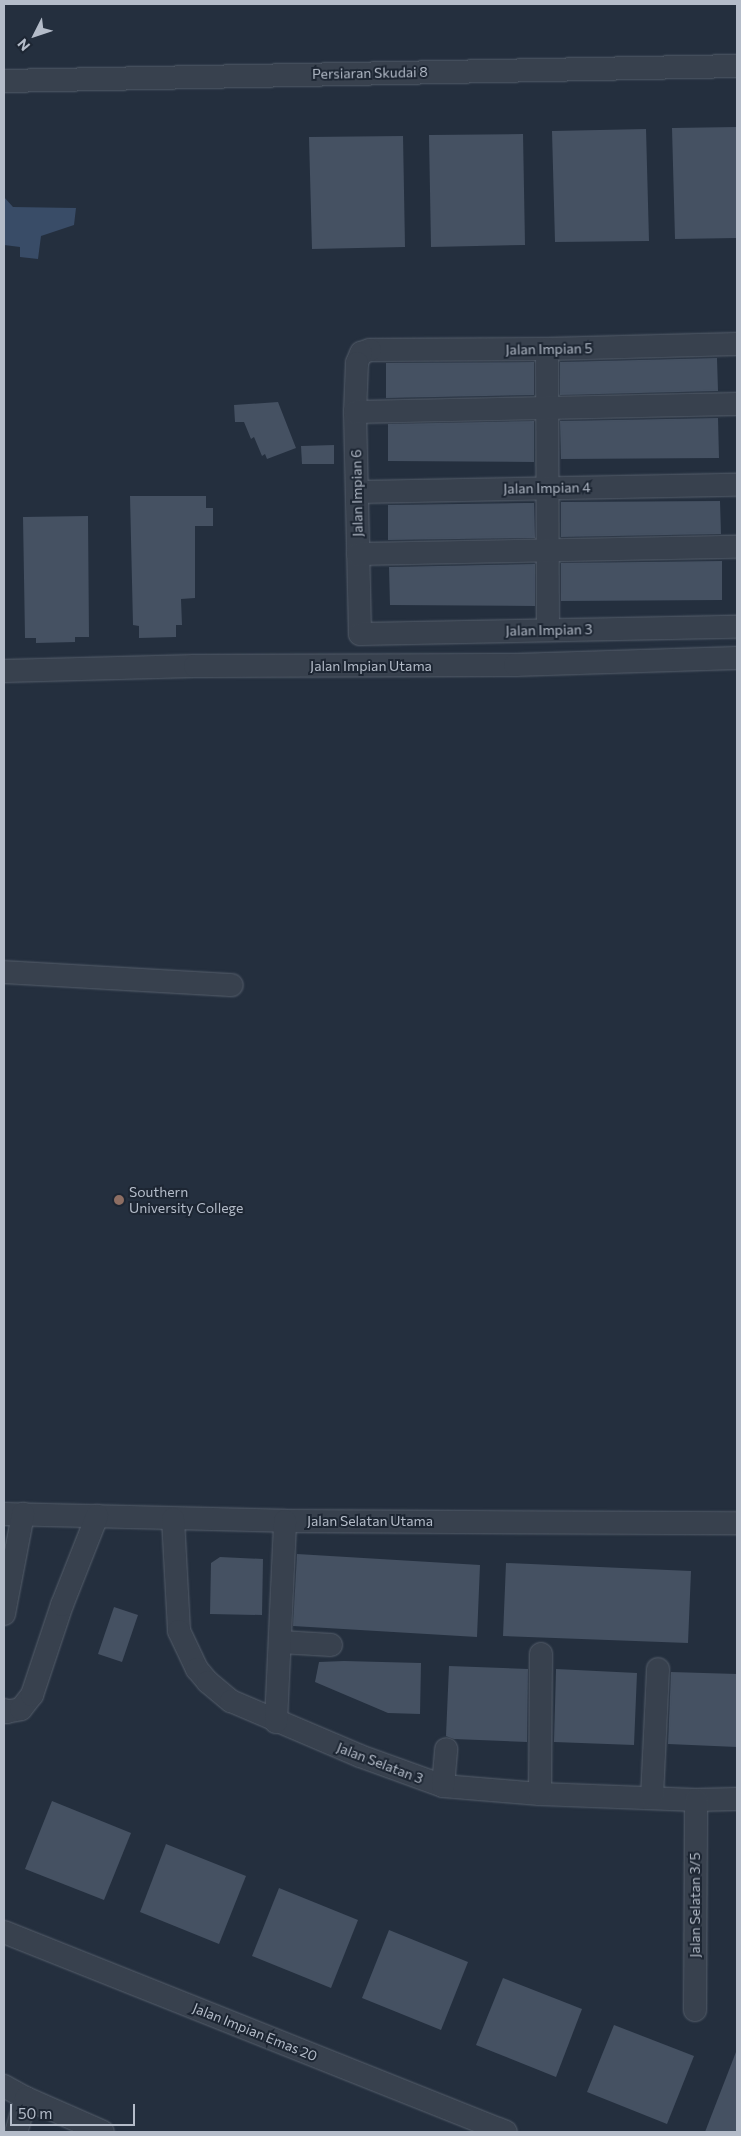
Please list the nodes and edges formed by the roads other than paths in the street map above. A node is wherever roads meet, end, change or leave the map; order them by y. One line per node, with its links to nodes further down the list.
1 (737, 66): 2 (street, Persiaran Skudai 8)
2 (4, 81)
3 (737, 344): 4 (street, Jalan Impian 5)
4 (547, 349): 5 (street, Jalan Impian 5); 7 (street)
5 (361, 353): 8 (street, Jalan Impian 6)
6 (737, 404): 7 (street)
7 (547, 408): 8 (street); 10 (street)
8 (355, 412): 11 (street, Jalan Impian 6)
9 (737, 485): 10 (street, Jalan Impian 4)
10 (548, 488): 11 (street, Jalan Impian 4); 13 (street)
11 (358, 492): 14 (street, Jalan Impian 6)
12 (737, 547): 13 (street)
13 (548, 550): 14 (street); 16 (street)
14 (358, 554): 17 (street, Jalan Impian 6)
15 (737, 627): 16 (street, Jalan Impian 3)
16 (548, 630): 17 (street, Jalan Impian 3)
17 (360, 634)
18 (737, 658): 19 (street, Jalan Impian Utama)
19 (4, 671)
20 (4, 972): 21 (street)
21 (232, 985)
22 (14, 1514): 23 (street, Jalan Selatan Utama); 27 (street)
23 (97, 1516): 24 (street, Jalan Selatan Utama); 32 (street)
24 (173, 1519): 25 (street, Jalan Selatan Utama); 33 (street, Jalan Selatan 3)
25 (285, 1521): 26 (street, Jalan Selatan Utama); 28 (street)
26 (737, 1523)
27 (4, 1614)
28 (281, 1642): 29 (street); 33 (street)
29 (331, 1645)
30 (541, 1654): 36 (street)
31 (658, 1669): 37 (street)
32 (4, 1710)
33 (276, 1722): 35 (street, Jalan Selatan 3)
34 (446, 1749): 35 (street)
35 (443, 1786): 36 (street, Jalan Selatan 3)
36 (540, 1794): 37 (street, Jalan Selatan 3)
37 (652, 1797): 39 (street, Jalan Selatan 3)
38 (737, 1798): 39 (street, Jalan Selatan 3)
39 (696, 1800): 41 (street, Jalan Selatan 3/5)
40 (4, 1932): 46 (street, Jalan Impian Emas 20)
41 (695, 2010)
42 (4, 2086): 43 (street)
43 (26, 2098): 44 (street); 45 (street)
44 (16, 2132)
45 (103, 2132)
46 (506, 2132)

